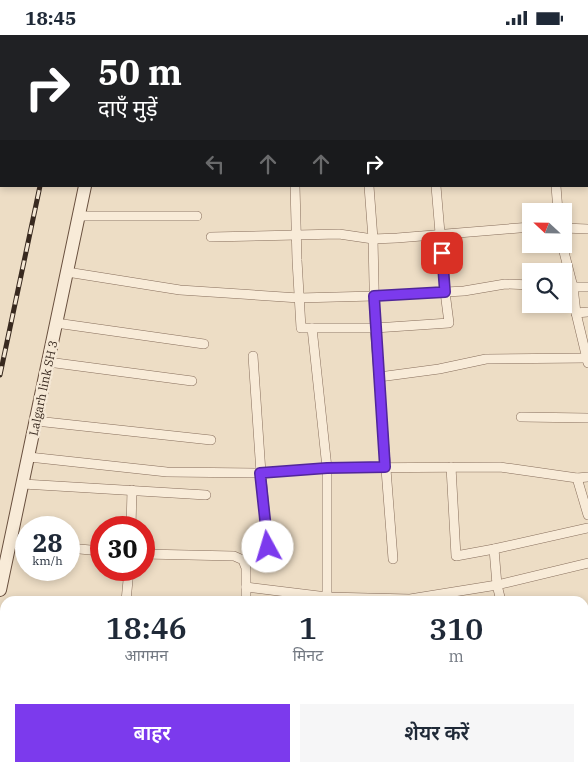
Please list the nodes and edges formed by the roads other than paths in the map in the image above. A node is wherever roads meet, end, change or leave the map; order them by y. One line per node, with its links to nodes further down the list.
1 (85, 187): 7 (street, Lalgarh link SH 3)
2 (295, 187): 13 (street)
3 (369, 187): 15 (street)
4 (436, 187): 12 (street)
5 (556, 187): 6 (street)
6 (557, 203)
7 (78, 216): 8 (street); 16 (street, Lalgarh link SH 3)
8 (197, 216)
9 (522, 228): 12 (street)
10 (572, 228): 11 (street)
11 (588, 229)
12 (441, 234): 15 (street); 20 (street)
13 (296, 235): 14 (street); 15 (street); 22 (street)
14 (211, 237)
15 (373, 239): 21 (street)
16 (67, 273): 22 (street); 26 (street, Lalgarh link SH 3)
17 (522, 285): 20 (street)
18 (572, 287): 19 (street)
19 (588, 287)
20 (445, 292): 21 (street); 28 (street)
21 (374, 296): 22 (street); 28 (street)
22 (299, 298): 27 (street)
23 (572, 300): 24 (street)
24 (576, 313): 25 (street); 31 (street)
25 (588, 313)
26 (56, 323): 29 (street); 32 (street, Lalgarh link SH 3)
27 (312, 328): 28 (street); 42 (street)
28 (375, 328): 33 (street)
29 (204, 344)
30 (253, 356): 43 (street)
31 (587, 360): 33 (street)
32 (48, 362): 34 (street); 37 (street, Lalgarh link SH 3)
33 (379, 377): 40 (street)
34 (192, 381)
35 (521, 417): 36 (street)
36 (588, 418)
37 (36, 421): 38 (street); 39 (street, Lalgarh link SH 3)
38 (211, 440)
39 (29, 457): 43 (street); 46 (street, Lalgarh link SH 3)
40 (385, 467): 41 (street); 42 (street); 57 (street)
41 (451, 467): 45 (street); 55 (street)
42 (327, 468): 43 (street); 66 (street)
43 (260, 473): 54 (street)
44 (588, 477): 45 (street)
45 (577, 478): 49 (street)
46 (23, 484): 47 (street); 52 (street, Lalgarh link SH 3)
47 (132, 491): 48 (street); 50 (street)
48 (206, 495)
49 (588, 515)
50 (131, 516)
51 (588, 528): 55 (street)
52 (10, 542): 53 (street); 62 (street, Lalgarh link SH 3)
53 (15, 543)
54 (268, 547)
55 (494, 549): 60 (street)
56 (155, 554): 61 (street)
57 (393, 559)
58 (588, 563): 60 (street)
59 (128, 581): 63 (street)
60 (497, 585): 67 (street); 68 (street)
61 (246, 587): 64 (street); 65 (street)
62 (0, 590)
63 (126, 596)
64 (246, 596)
65 (307, 596)
66 (327, 596)
67 (429, 596)
68 (500, 596)

